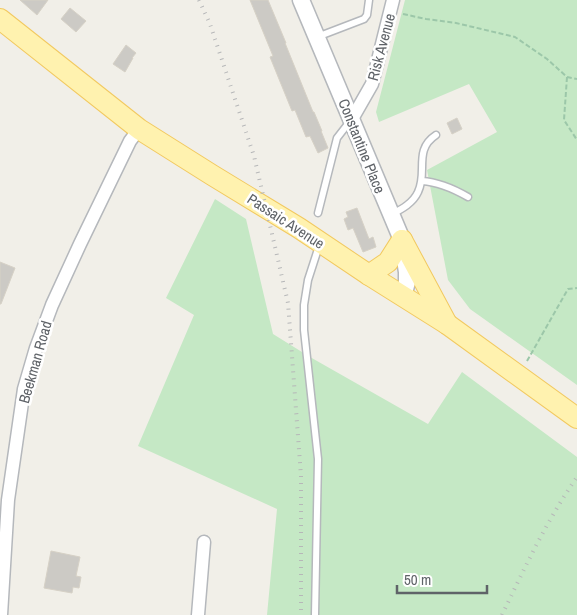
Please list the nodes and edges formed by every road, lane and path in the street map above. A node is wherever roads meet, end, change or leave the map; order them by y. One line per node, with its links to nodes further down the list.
1 (300, 0): 5 (street, Constantine Place)
2 (369, 0): 5 (lane)
3 (392, 6): 6 (path); 8 (street, Risk Avenue)
4 (0, 19): 9 (main road, Passaic Avenue)
5 (316, 38): 8 (street, Constantine Place)
6 (567, 77): 7 (path); 11 (path)
7 (577, 79)
8 (352, 119): 14 (lane); 15 (street, Constantine Place)
9 (139, 129): 17 (main road, Passaic Avenue); 24 (street, Beekman Road)
10 (436, 135): 12 (lane)
11 (577, 140)
12 (422, 182): 13 (lane); 15 (lane)
13 (468, 197)
14 (318, 213)
15 (390, 215): 16 (street, Constantine Place)
16 (402, 240): 18 (main road); 20 (street, Constantine Place); 21 (main road)
17 (320, 242): 18 (main road, Passaic Avenue); 28 (lane)
18 (369, 275): 20 (main road, Passaic Avenue)
19 (577, 288): 22 (path)
20 (403, 296): 21 (main road, Passaic Avenue)
21 (447, 324): 22 (main road, Passaic Avenue)
22 (519, 376): 23 (main road, Passaic Avenue)
23 (577, 418)
24 (4, 500): 26 (street, Beekman Road)
25 (204, 542): 27 (street)
26 (1, 615)
27 (198, 615)
28 (315, 615)

